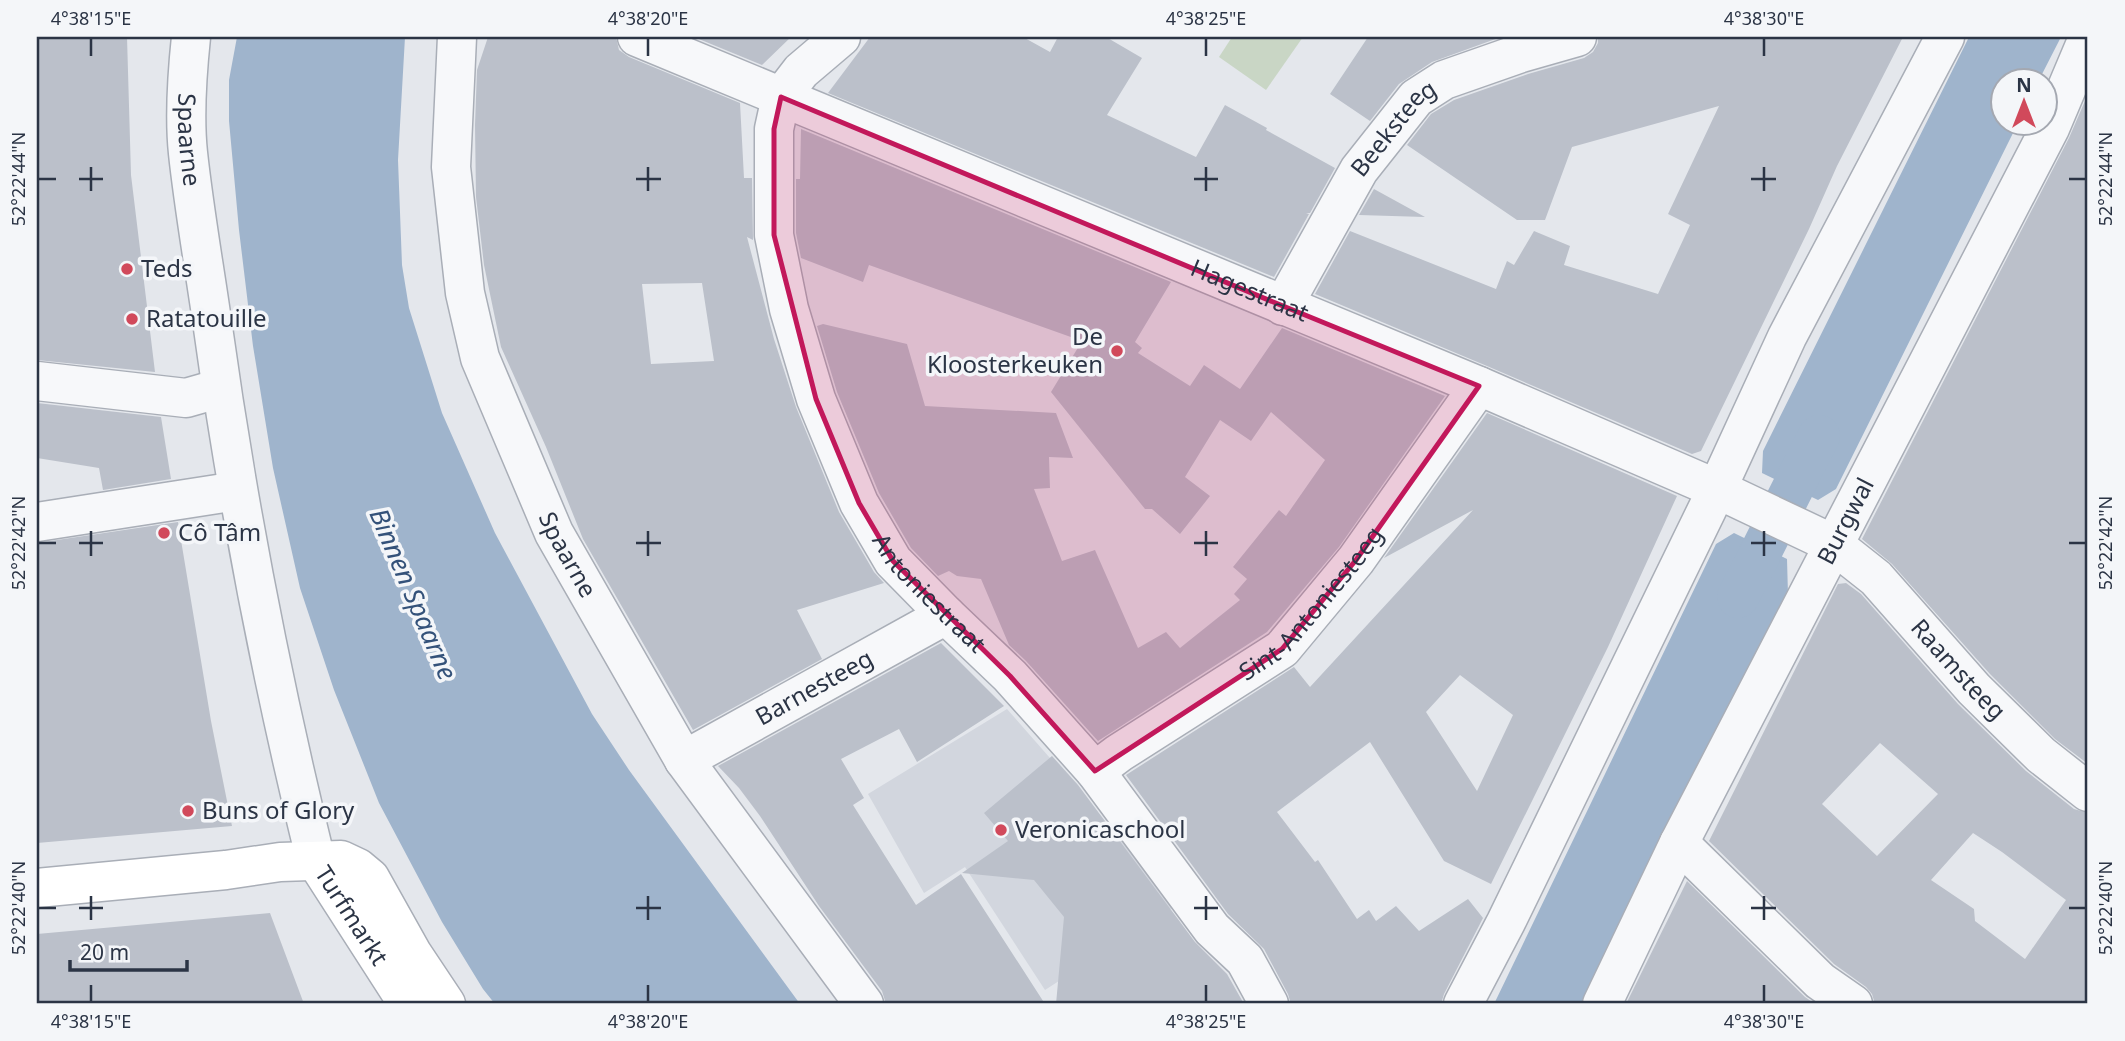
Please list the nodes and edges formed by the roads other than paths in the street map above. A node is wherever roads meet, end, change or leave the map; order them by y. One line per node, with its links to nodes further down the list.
1 (191, 37): 12 (street, Spaarne)
2 (457, 37): 19 (street, Spaarne)
3 (637, 37): 8 (street, Hagestraat)
4 (841, 37): 8 (street)
5 (1577, 37): 9 (street, Beeksteeg)
6 (1945, 37): 13 (street)
7 (2088, 38): 17 (street, Burgwal)
8 (781, 97): 9 (street, Hagestraat); 18 (street, Antoniestraat)
9 (1283, 306): 11 (street, Hagestraat)
10 (37, 381): 12 (street)
11 (1479, 386): 13 (street, Hagestraat); 20 (street, Sint-Antoniesteeg)
12 (221, 387): 14 (street, Spaarne)
13 (1717, 489): 15 (street, Hagestraat); 29 (street)
14 (237, 491): 16 (street); 23 (street, Spaarne)
15 (1776, 516): 17 (street, Raamsteeg)
16 (37, 522)
17 (1833, 544): 21 (street, Raamsteeg); 22 (street, Burgwal)
18 (946, 615): 19 (street, Barnesteeg); 20 (street, Antoniestraat)
19 (684, 760): 27 (street, Spaarne)
20 (1095, 771): 28 (street, Antoniestraat)
21 (2088, 792)
22 (1679, 844): 30 (street, Burgwal); 31 (street)
23 (316, 860): 24 (street); 25 (street, Turfmarkt); 26 (street, Turfmarkt)
24 (37, 888)
25 (408, 1004)
26 (446, 1004)
27 (864, 1004)
28 (1269, 1004)
29 (1463, 1004)
30 (1602, 1004)
31 (1853, 1004)

